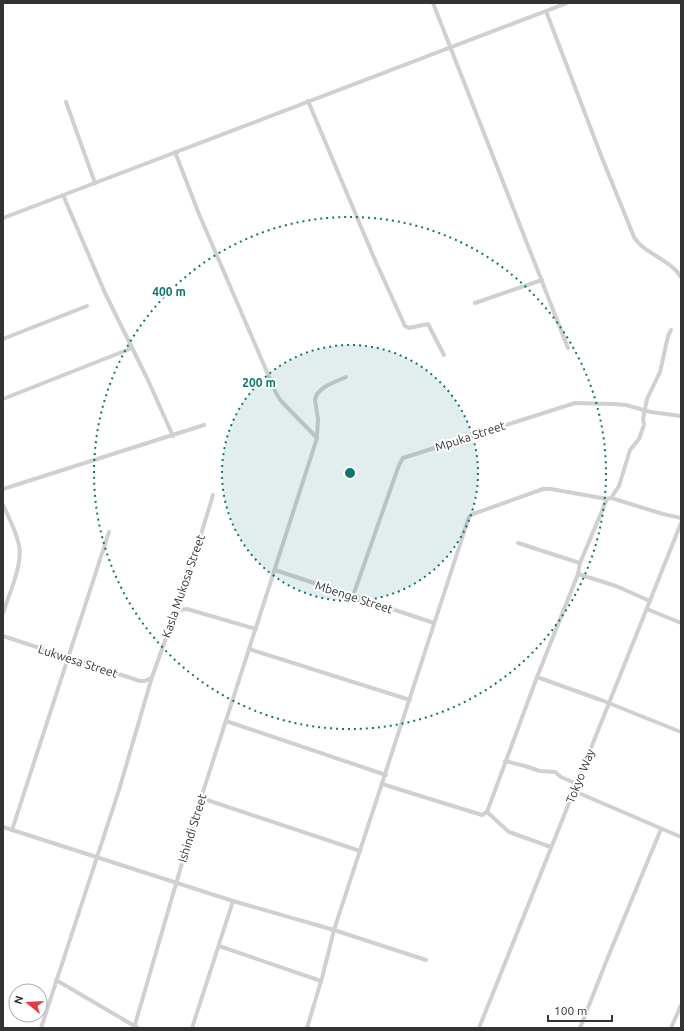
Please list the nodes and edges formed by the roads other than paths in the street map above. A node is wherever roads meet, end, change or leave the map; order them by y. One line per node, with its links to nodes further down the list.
1 (433, 3): 4 (street)
2 (567, 3): 3 (street)
3 (546, 11): 4 (street); 11 (street)
4 (450, 47): 6 (street); 12 (street)
5 (66, 102): 8 (street)
6 (308, 102): 7 (street); 19 (street)
7 (175, 152): 8 (street); 26 (street)
8 (95, 183): 9 (street)
9 (63, 195): 10 (street); 17 (street)
10 (3, 218)
11 (681, 277)
12 (542, 280): 13 (street); 18 (street)
13 (475, 303)
14 (87, 306): 16 (street)
15 (672, 330): 22 (street)
16 (3, 339)
17 (132, 348): 21 (street); 25 (street)
18 (568, 348)
19 (444, 355)
20 (346, 377): 26 (street, Ishindi Street)
21 (3, 399)
22 (645, 411): 23 (street, Mpuka Street); 29 (street); 38 (street, Mpuka Street)
23 (681, 416)
24 (204, 425): 25 (street)
25 (173, 436): 27 (street)
26 (317, 438): 36 (street, Ishindi Street)
27 (3, 489)
28 (213, 495): 41 (street, Kasla Mukosa Street)
29 (609, 499): 31 (street); 35 (street); 43 (street)
30 (3, 505): 42 (street)
31 (681, 518)
32 (681, 523): 39 (street, Tokyo Way)
33 (108, 532): 48 (street)
34 (518, 543): 35 (street)
35 (580, 563): 37 (street)
36 (275, 570): 38 (street, Mbenge Street); 45 (street, Ishindi Street)
37 (578, 574): 39 (street); 50 (street)
38 (353, 596): 43 (street, Mbenge Street)
39 (650, 601): 40 (street, Tokyo Way)
40 (647, 609): 44 (street); 52 (street, Tokyo Way)
41 (178, 610): 45 (street); 49 (street, Kasla Mukosa Street)
42 (3, 613)
43 (434, 622): 51 (street)
44 (681, 623)
45 (256, 629): 47 (street, Ishindi Street)
46 (3, 636): 48 (street, Lukwesa Street)
47 (249, 649): 51 (street); 53 (street, Ishindi Street)
48 (68, 658): 49 (street, Lukwesa Street); 64 (street)
49 (152, 677): 68 (street, Kasla Mukosa Street)
50 (537, 677): 52 (street); 55 (street)
51 (410, 700): 56 (street)
52 (609, 704): 54 (street); 58 (street, Tokyo Way)
53 (226, 721): 56 (street); 60 (street, Ishindi Street)
54 (681, 732)
55 (505, 761): 58 (street); 61 (street)
56 (386, 775): 57 (street)
57 (382, 784): 61 (street); 67 (street)
58 (577, 784): 59 (street, Tokyo Way)
59 (574, 791): 63 (street); 66 (street, Tokyo Way)
60 (201, 798): 67 (street); 69 (street, Ishindi Street)
61 (487, 812): 66 (street)
62 (3, 827): 64 (street)
63 (662, 829): 65 (street); 82 (street)
64 (12, 830): 68 (street)
65 (681, 837)
66 (551, 847): 81 (street, Tokyo Way)
67 (360, 851): 71 (street)
68 (96, 857): 69 (street); 74 (street, Kasla Mukosa Street)
69 (176, 883): 70 (street); 78 (street, Ishindi Street)
70 (233, 901): 71 (street); 72 (street)
71 (334, 930): 73 (street); 75 (street)
72 (219, 946): 75 (street); 79 (street)
73 (426, 960)
74 (56, 980): 77 (street, Kasla Mukosa Street); 78 (street)
75 (321, 981): 80 (street)
76 (681, 1005): 83 (street)
77 (41, 1028)
78 (135, 1028)
79 (192, 1028)
80 (307, 1028)
81 (479, 1028)
82 (580, 1028)
83 (671, 1028)

